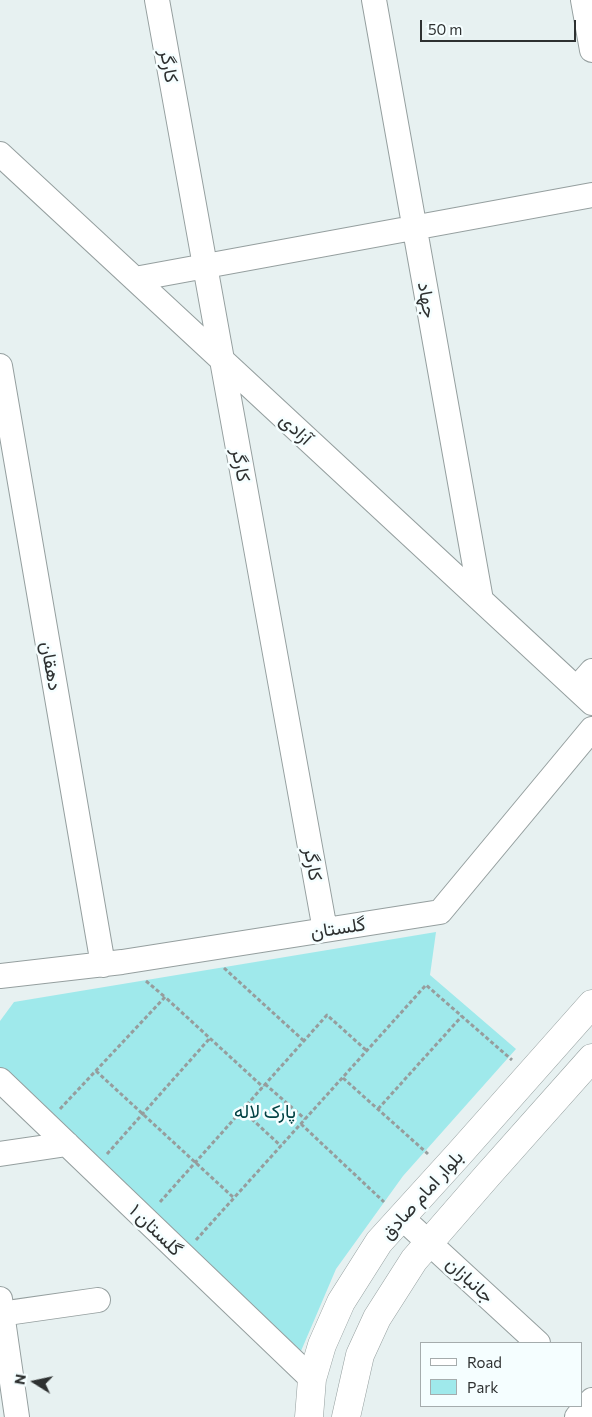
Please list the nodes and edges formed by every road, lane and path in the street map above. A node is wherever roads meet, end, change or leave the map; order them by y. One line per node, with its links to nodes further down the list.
1 (157, 0): 8 (street, کارگر)
2 (374, 0): 7 (street, جهاد)
3 (583, 0): 4 (street)
4 (592, 50)
5 (0, 154): 9 (street, آزادی)
6 (592, 195): 7 (street)
7 (415, 228): 8 (street); 12 (street, جهاد)
8 (205, 266): 9 (street); 10 (street, کارگر)
9 (135, 279): 10 (street, آزادی)
10 (222, 360): 12 (street, آزادی); 15 (street, کارگر)
11 (0, 366): 17 (street, دهقان)
12 (481, 600): 13 (street, آزادی)
13 (587, 688)
14 (592, 729): 15 (street, گلستان)
15 (325, 930): 16 (street, گلستان)
16 (203, 949): 17 (street, گلستان); 22 (path)
17 (102, 965): 18 (street, گلستان)
18 (0, 976)
19 (592, 1004): 43 (street, بلوار امام صادق)
20 (462, 1016): 23 (path); 25 (path); 30 (path)
21 (210, 1038): 26 (path); 29 (path); 32 (path)
22 (304, 1041): 23 (path); 29 (path)
23 (367, 1051): 27 (path)
24 (592, 1058): 45 (street, بلوار امام صادق)
25 (515, 1062)
26 (96, 1071): 32 (path); 34 (path)
27 (343, 1078): 30 (path); 33 (path)
28 (0, 1080): 34 (street, گلستان ۱)
29 (264, 1086): 31 (path); 33 (path)
30 (378, 1109): 39 (path)
31 (242, 1110): 37 (path); 40 (path)
32 (143, 1113): 40 (path); 41 (path)
33 (305, 1120): 35 (path)
34 (46, 1124): 36 (street, گلستان ۱)
35 (301, 1124): 37 (path); 43 (path)
36 (67, 1144): 38 (street); 41 (street, گلستان ۱)
37 (280, 1146): 42 (path)
38 (0, 1154)
39 (432, 1157)
40 (196, 1162): 42 (path); 44 (path)
41 (93, 1169): 44 (street, گلستان ۱)
42 (234, 1198): 46 (path)
43 (402, 1217): 45 (street, جانبازان); 50 (street, بلوار امام صادق)
44 (145, 1219): 46 (street, گلستان ۱)
45 (429, 1243): 49 (street, جانبازان); 56 (street, بلوار امام صادق)
46 (183, 1255): 50 (street, گلستان ۱)
47 (98, 1300): 48 (street)
48 (1, 1309): 54 (street)
49 (537, 1342)
50 (312, 1379): 55 (street, بلوار امام صادق)
51 (582, 1384): 52 (street)
52 (592, 1394)
53 (592, 1400): 57 (street)
54 (17, 1417)
55 (309, 1417)
56 (346, 1417)
57 (577, 1417)

